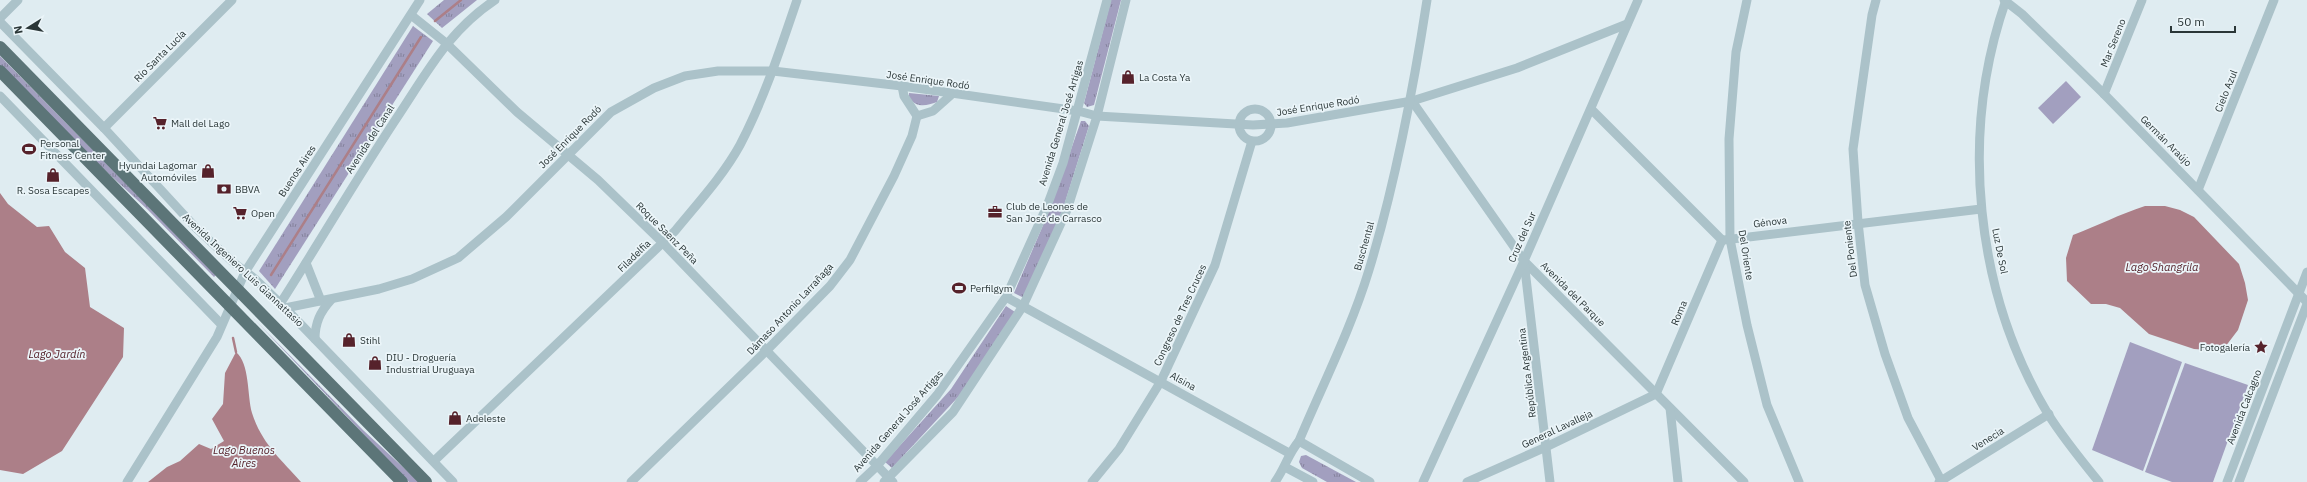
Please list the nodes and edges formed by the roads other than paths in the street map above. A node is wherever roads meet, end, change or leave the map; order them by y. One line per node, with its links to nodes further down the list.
1 (18, 0): 16 (street)
2 (232, 0): 34 (street, Río Santa Lucía)
3 (420, 0): 15 (street, Buenos Aires)
4 (495, 0): 19 (street, Avenida del Canal)
5 (797, 0): 22 (street, Filadelfia)
6 (1107, 0): 29 (street, Avenida General José Artigas)
7 (1126, 0): 31 (street)
8 (1427, 0): 27 (street, Buschental)
9 (1638, 0): 18 (street, Cruz del Sur)
10 (1747, 0): 42 (street, Del Oriente)
11 (1876, 0): 39 (street, Del Poniente)
12 (2005, 0): 24 (street, Germán Araújo); 38 (street, Luz De Sol)
13 (2142, 0): 24 (street, Mar Sereno)
14 (2274, 0): 37 (street, Cielo Azul)
15 (411, 15): 19 (street, Roque Saenz Peña); 46 (street, Buenos Aires)
16 (0, 18)
17 (0, 22): 34 (street, Avenida Ingeniero Luis Giannattasio)
18 (1627, 24): 27 (street, José Enrique Rodó); 28 (street, Cruz del Sur)
19 (446, 43): 36 (street, Roque Saenz Peña); 45 (street, Avenida del Canal)
20 (0, 47): 40 (main road, Avenida Ingeniero Luis Giannattasio)
21 (0, 71): 54 (main road)
22 (773, 71): 23 (street, José Enrique Rodó); 36 (street, José Enrique Rodó); 43 (street, Filadelfia)
23 (902, 86): 25 (street, José Enrique Rodó); 30 (street)
24 (2104, 94): 37 (street, Germán Araújo)
25 (951, 95): 29 (street, José Enrique Rodó); 30 (street)
26 (0, 96): 57 (street)
27 (1412, 102): 33 (street, José Enrique Rodó); 44 (street, Avenida del Parque); 64 (street, Buschental)
28 (1591, 109): 42 (street); 44 (street, Cruz del Sur)
29 (1078, 111): 31 (street, José Enrique Rodó); 50 (street, Avenida General José Artigas)
30 (917, 116): 59 (street, Dámaso Antonio Larrañaga)
31 (1097, 116): 32 (street, José Enrique Rodó); 56 (street)
32 (1239, 124): 33 (street, José Enrique Rodó); 33 (street); 35 (street)
33 (1271, 124): 35 (street)
34 (104, 128): 41 (street, Avenida Ingeniero Luis Giannattasio)
35 (1252, 141): 60 (street, Congreso de Tres Cruces)
36 (567, 155): 43 (street, Roque Saenz Peña); 51 (street, José Enrique Rodó)
37 (2198, 190): 49 (street, Germán Araújo)
38 (1981, 209): 39 (street, Génova); 63 (street, Luz De Sol)
39 (1858, 222): 42 (street, Génova); 87 (street, Del Poniente)
40 (177, 228): 41 (street); 48 (main road, Avenida Ingeniero Luis Giannattasio)
41 (196, 228): 46 (street, Avenida Ingeniero Luis Giannattasio)
42 (1726, 239): 61 (street, Roma); 86 (street, Del Oriente)
43 (663, 243): 59 (street, Roque Saenz Peña); 67 (street, Filadelfia)
44 (1524, 261): 61 (street, Avenida del Parque); 65 (street, República Argentina); 81 (street, Cruz del Sur)
45 (306, 263): 52 (street); 55 (street, Avenida del Canal)
46 (245, 272): 48 (street, Buenos Aires); 55 (street, Avenida Ingeniero Luis Giannattasio)
47 (2307, 272): 49 (street, Avenida Calcagno)
48 (236, 290): 54 (street, Buenos Aires); 73 (main road, Avenida Ingeniero Luis Giannattasio)
49 (2298, 294): 53 (street, Germán Araújo); 89 (street, Avenida Calcagno)
50 (1006, 297): 56 (street, Alsina); 68 (street, Avenida General José Artigas)
51 (330, 300): 52 (street, José Enrique Rodó); 58 (street)
52 (321, 301): 55 (street, José Enrique Rodó)
53 (2307, 303): 90 (street)
54 (229, 306): 57 (street, Buenos Aires); 72 (main road)
55 (282, 306): 58 (street, Avenida Ingeniero Luis Giannattasio)
56 (1023, 306): 60 (street, Alsina); 70 (street)
57 (221, 324): 71 (street, Buenos Aires)
58 (315, 339): 67 (street, Avenida Ingeniero Luis Giannattasio)
59 (766, 351): 68 (street, Roque Saenz Peña); 75 (street, Dámaso Antonio Larrañaga)
60 (1161, 381): 66 (street, Alsina); 77 (street, Congreso de Tres Cruces)
61 (1656, 394): 62 (street, Avenida del Parque); 65 (street, General Lavalleja)
62 (1670, 408): 84 (street); 85 (street, Avenida del Parque)
63 (2048, 414): 87 (street, Venecia); 88 (street, Luz De Sol)
64 (1299, 441): 66 (street, Buschental); 80 (street)
65 (1546, 447): 82 (street, General Lavalleja); 83 (street, República Argentina)
66 (1289, 453): 69 (street, Buschental)
67 (434, 461): 74 (street, Avenida Ingeniero Luis Giannattasio)
68 (876, 466): 70 (street, Roque Saenz Peña); 76 (street, Avenida General José Artigas)
69 (1285, 467): 78 (street, Buschental); 79 (street)
70 (888, 480)
71 (126, 482)
72 (402, 482)
73 (426, 482)
74 (453, 482)
75 (631, 482)
76 (860, 482)
77 (1092, 482)
78 (1276, 482)
79 (1313, 482)
80 (1370, 482)
81 (1423, 482)
82 (1467, 482)
83 (1550, 482)
84 (1678, 482)
85 (1744, 482)
86 (1799, 482)
87 (1941, 482)
88 (2098, 482)
89 (2227, 482)
90 (2239, 482)

